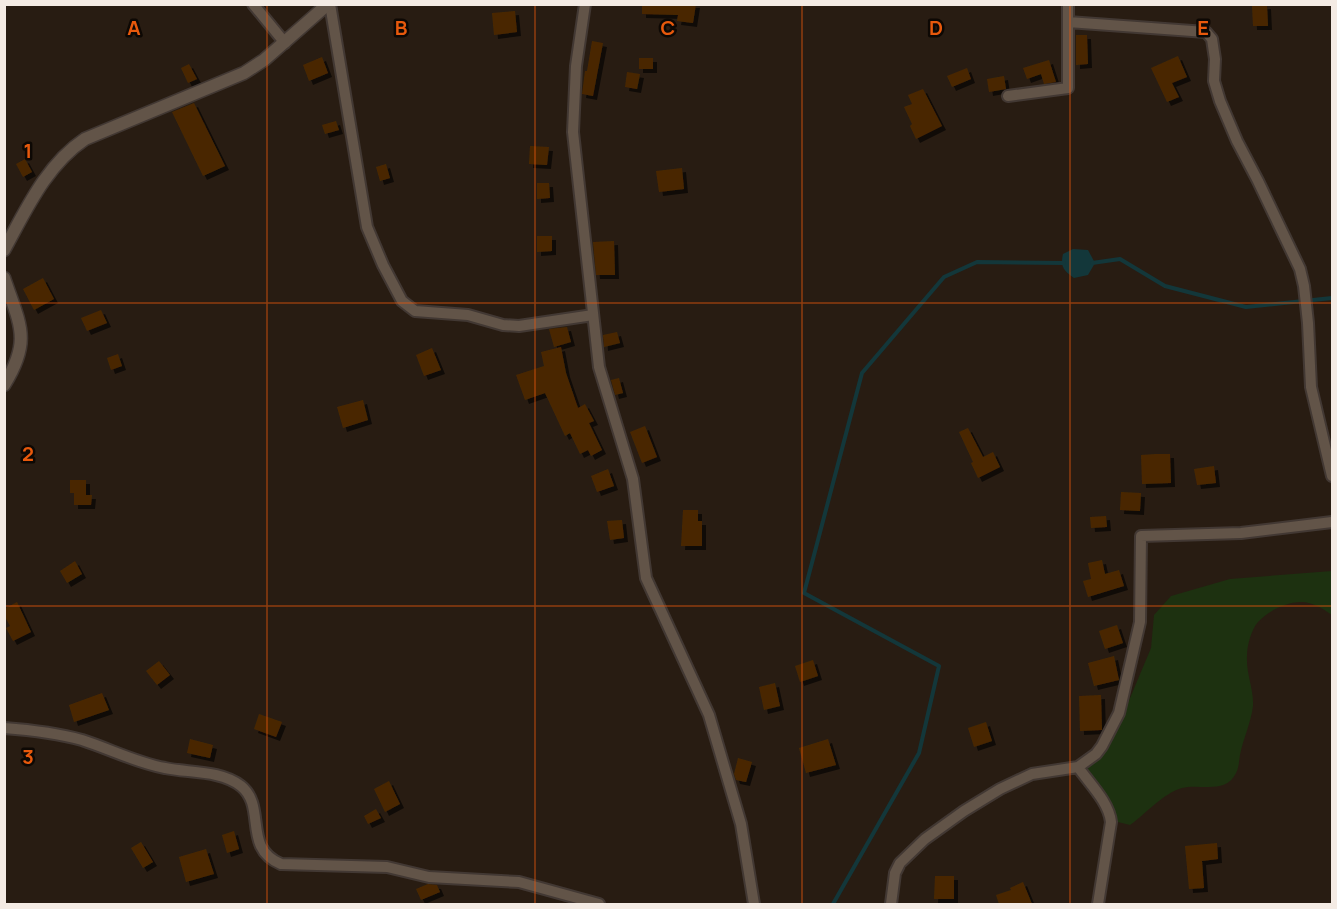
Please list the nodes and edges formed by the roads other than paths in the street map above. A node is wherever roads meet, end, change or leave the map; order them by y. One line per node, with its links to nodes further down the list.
1 (252, 4): 6 (street)
2 (329, 4): 6 (street); 10 (street)
3 (585, 4): 10 (street)
4 (1068, 4): 5 (street)
5 (1068, 22): 7 (street); 12 (street)
6 (285, 43): 8 (street)
7 (1008, 96)
8 (4, 250)
9 (4, 278): 11 (street)
10 (593, 315): 17 (street)
11 (4, 385)
12 (1332, 476)
13 (1332, 522): 15 (street)
14 (4, 728): 16 (street)
15 (1078, 767): 18 (street); 19 (street)
16 (599, 904)
17 (754, 904)
18 (891, 904)
19 (1098, 904)

